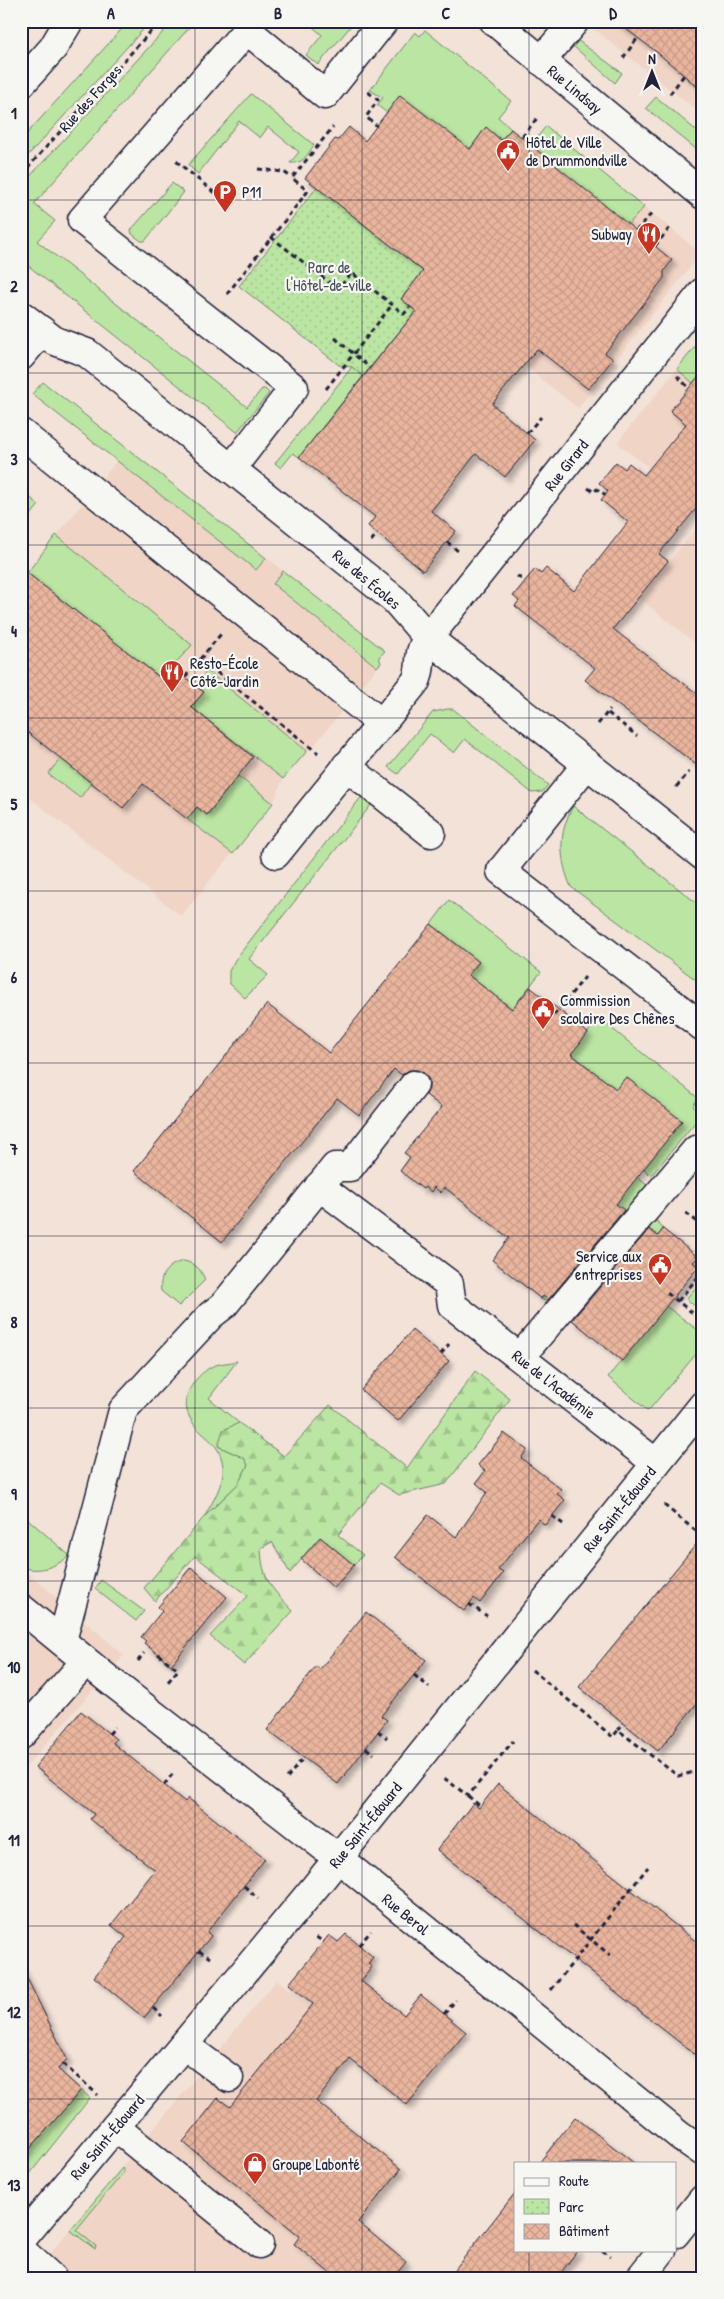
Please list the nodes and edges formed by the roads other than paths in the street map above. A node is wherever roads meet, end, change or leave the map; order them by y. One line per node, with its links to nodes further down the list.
1 (69, 21): 6 (street)
2 (89, 21): 6 (street)
3 (384, 21): 14 (street)
4 (494, 21): 7 (street, Rue Lindsay)
5 (575, 21): 7 (street)
6 (54, 48): 8 (street)
7 (541, 61): 9 (street, Rue Lindsay)
8 (21, 84)
9 (703, 195)
10 (703, 292): 15 (street, Rue Girard)
11 (32, 323): 12 (street); 14 (street, Rue des Écoles)
12 (21, 356)
13 (21, 433): 16 (street)
14 (231, 468): 15 (street, Rue des Écoles)
15 (428, 638): 16 (street, Rue Girard); 17 (street, Rue des Écoles)
16 (381, 723): 18 (street, Rue Girard)
17 (586, 764): 21 (street, Rue des Écoles); 22 (street)
18 (346, 766): 19 (street); 20 (street, Rue Girard)
19 (431, 833)
20 (276, 854)
21 (703, 856)
22 (703, 1027)
23 (414, 1084): 25 (street)
24 (701, 1148): 26 (street)
25 (319, 1186): 26 (street, Rue de l'Académie); 30 (street)
26 (520, 1357): 28 (street, Rue de l'Académie)
27 (703, 1405): 28 (street, Rue Saint-Édouard)
28 (656, 1463): 33 (street, Rue Saint-Édouard)
29 (21, 1608): 30 (street, Rue Berol)
30 (62, 1642): 31 (street, Rue Berol)
31 (85, 1662): 32 (street); 33 (street, Rue Berol)
32 (21, 1735)
33 (338, 1858): 34 (street, Rue Saint-Édouard); 37 (street, Rue Berol)
34 (184, 2045): 35 (street); 36 (street, Rue Saint-Édouard)
35 (228, 2078)
36 (115, 2127): 40 (street, Rue Saint-Édouard); 41 (street)
37 (703, 2152)
38 (703, 2199): 39 (street)
39 (676, 2233)
40 (21, 2240)
41 (259, 2244)
42 (21, 2250): 44 (street)
43 (660, 2252): 45 (street)
44 (52, 2278)
45 (640, 2278)

